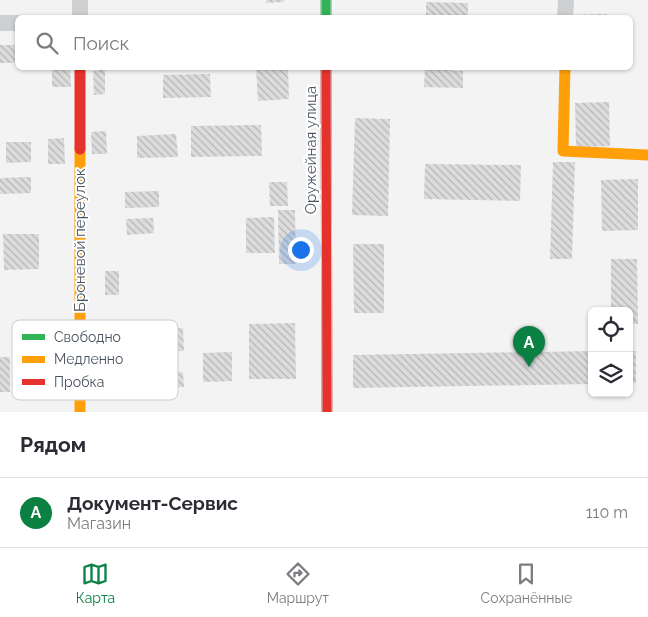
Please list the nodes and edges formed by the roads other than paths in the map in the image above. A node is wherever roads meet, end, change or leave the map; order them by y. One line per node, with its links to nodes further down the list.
1 (80, 0): 4 (street)
2 (326, 0): 5 (street)
3 (566, 0): 6 (street)
4 (80, 15)
5 (326, 15)
6 (566, 15)
7 (0, 23): 8 (street)
8 (15, 23)
9 (80, 70): 13 (street, Броневой переулок)
10 (326, 70): 14 (street, Оружейная улица)
11 (565, 70): 12 (street)
12 (648, 155)
13 (80, 320)
14 (327, 412)

